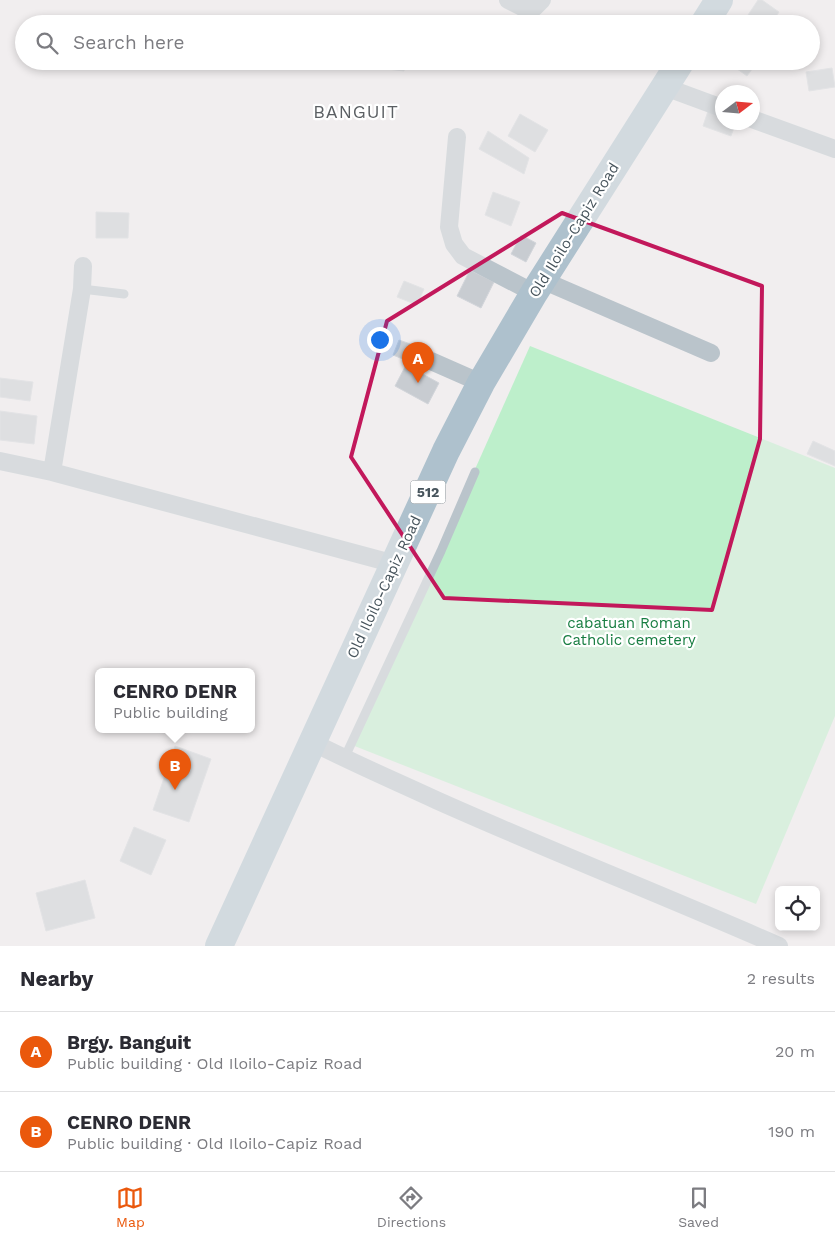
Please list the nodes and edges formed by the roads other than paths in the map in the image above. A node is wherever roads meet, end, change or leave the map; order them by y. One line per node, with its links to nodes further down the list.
1 (508, 0): 2 (street)
2 (542, 0)
3 (719, 0): 4 (main road)
4 (710, 15)
5 (675, 70): 6 (main road, Old Iloilo-Capiz Road / 512)
6 (664, 87): 7 (street); 12 (main road, Old Iloilo-Capiz Road / 512)
7 (715, 105)
8 (760, 122): 10 (street)
9 (457, 137): 12 (street)
10 (835, 148)
11 (83, 266): 13 (street)
12 (538, 286): 15 (street); 17 (main road, Old Iloilo-Capiz Road / 512)
13 (82, 289): 14 (lane); 19 (street)
14 (124, 294)
15 (711, 353)
16 (431, 361): 17 (street)
17 (482, 383): 21 (main road, Old Iloilo-Capiz Road / 512)
18 (0, 461): 19 (street)
19 (52, 472): 21 (street)
20 (475, 472): 23 (lane)
21 (395, 564): 22 (main road, Old Iloilo-Capiz Road / 512)
22 (312, 742): 23 (street); 24 (main road, Old Iloilo-Capiz Road / 512)
23 (344, 759): 25 (street)
24 (219, 946)
25 (779, 946)

